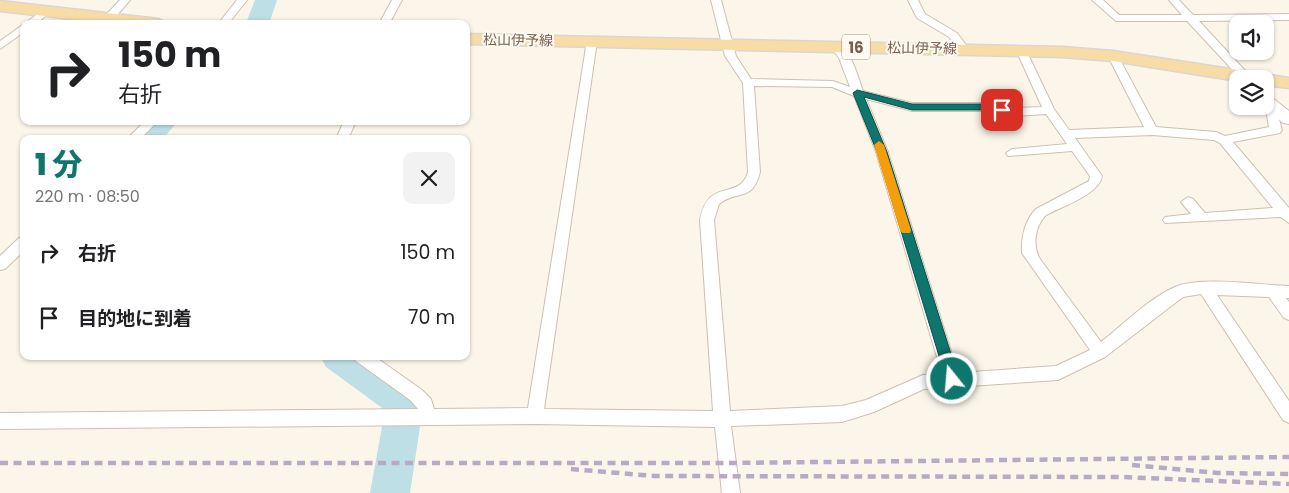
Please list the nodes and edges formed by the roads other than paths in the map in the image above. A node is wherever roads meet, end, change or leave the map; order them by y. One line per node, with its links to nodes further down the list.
1 (125, 0): 12 (street)
2 (242, 0): 15 (street)
3 (397, 0): 16 (street)
4 (716, 0): 20 (street)
5 (913, 0): 23 (street)
6 (1097, 0): 10 (street)
7 (1174, 0): 10 (street)
8 (0, 6): 9 (main road)
9 (46, 11): 12 (main road); 13 (street)
10 (1191, 17): 11 (street); 26 (street)
11 (1289, 17)
12 (109, 18): 14 (main road)
13 (34, 20)
14 (126, 20)
15 (227, 20)
16 (386, 20)
17 (20, 31): 21 (street)
18 (470, 38): 19 (main road, 松山伊予線 / 16)
19 (592, 41): 20 (main road, 松山伊予線 / 16); 56 (street)
20 (727, 44): 22 (main road, 松山伊予線 / 16); 29 (street)
21 (0, 46)
22 (835, 46): 23 (main road, 松山伊予線 / 16); 31 (street)
23 (964, 49): 24 (main road, 松山伊予線 / 16)
24 (1021, 50): 25 (main road, 松山伊予線 / 16); 33 (street)
25 (1113, 56): 27 (main road, 松山伊予線 / 16); 37 (street)
26 (1241, 70)
27 (1229, 75)
28 (1274, 81): 30 (main road)
29 (748, 82): 31 (street); 58 (street)
30 (1289, 83)
31 (857, 93): 33 (street); 54 (street)
32 (1274, 107): 35 (main road)
33 (1049, 110): 38 (street)
34 (1271, 115): 40 (street)
35 (1289, 119)
36 (148, 125): 39 (street)
37 (1152, 131): 38 (street); 40 (street)
38 (1067, 134): 41 (street)
39 (137, 135)
40 (1224, 140): 44 (street)
41 (1075, 147): 42 (street); 52 (street)
42 (1012, 153)
43 (1188, 202): 45 (street)
44 (1287, 215): 45 (street)
45 (1202, 218): 46 (street)
46 (1170, 220)
47 (20, 246): 48 (street)
48 (0, 265)
49 (1206, 288): 50 (street); 52 (street); 55 (street)
50 (1281, 291): 51 (street)
51 (1289, 314)
52 (1100, 352): 54 (street)
53 (367, 360): 57 (street)
54 (952, 379): 58 (street)
55 (1289, 415)
56 (535, 416): 57 (street); 58 (street)
57 (412, 418): 59 (street)
58 (722, 420): 60 (street)
59 (0, 421)
60 (731, 493)

